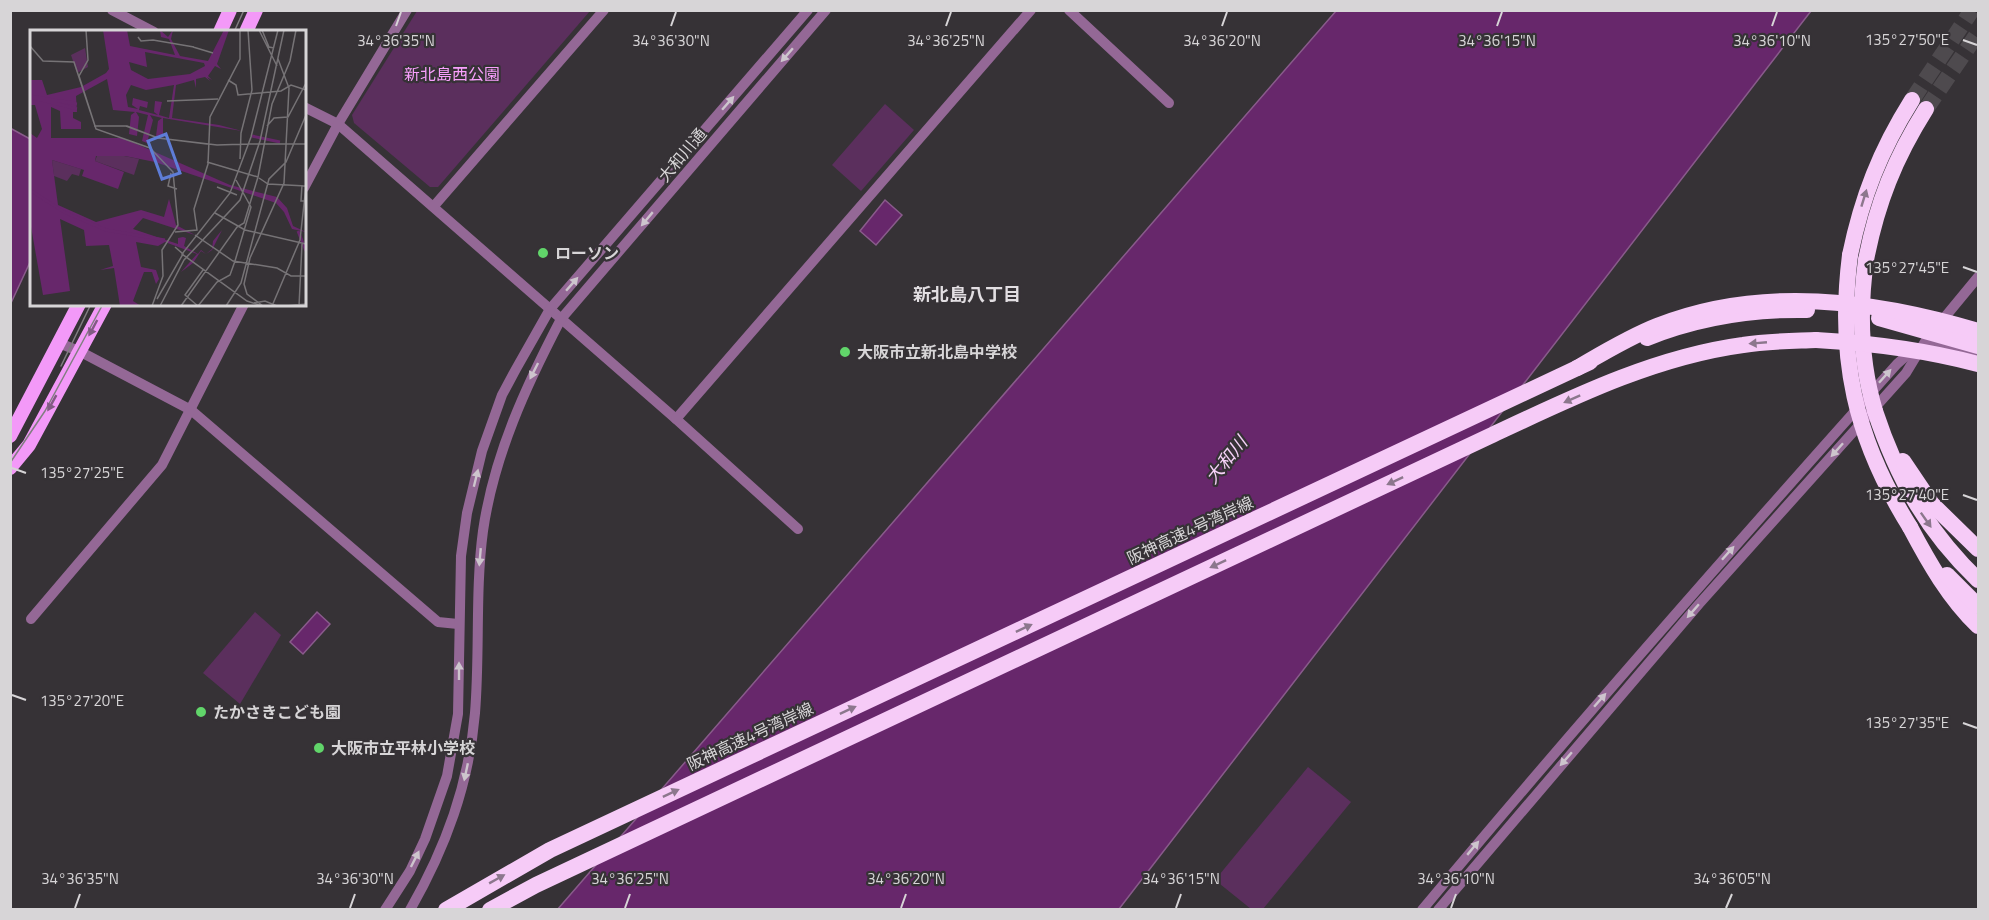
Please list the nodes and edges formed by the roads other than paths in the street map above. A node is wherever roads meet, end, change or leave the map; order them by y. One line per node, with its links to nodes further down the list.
1 (112, 10): 10 (street)
2 (230, 10): 11 (main road)
3 (256, 10): 12 (main road)
4 (406, 10): 16 (street)
5 (604, 10): 18 (street)
6 (808, 10): 24 (street, 大和川通, one-way to 6)
7 (826, 10): 25 (street, 大和川通, one-way to 25)
8 (1031, 10): 38 (street)
9 (1069, 10): 13 (street)
10 (150, 30)
11 (220, 30)
12 (247, 30)
13 (1169, 103)
14 (1919, 104): 19 (highway)
15 (306, 108): 16 (street)
16 (338, 123): 17 (street); 18 (street)
17 (306, 184)
18 (434, 206): 24 (street)
19 (1858, 258): 37 (highway, bridge); 41 (highway, bridge)
20 (1978, 277): 27 (street)
21 (78, 306): 28 (main road)
22 (104, 306): 31 (main road, one-way to 31)
23 (243, 306): 36 (street)
24 (550, 309): 25 (street); 47 (street, 大和川通, one-way to 24)
25 (561, 319): 38 (street); 50 (street, 大和川通, one-way to 50)
26 (1978, 331): 34 (highway, bridge)
27 (1926, 340): 32 (street); 53 (street, one-way to 27); 54 (street, one-way to 54)
28 (59, 343): 31 (street); 39 (main road)
29 (1873, 344): 33 (highway, bridge); 35 (highway, bridge); 52 (highway, one-way to 52, bridge)
30 (1978, 346): 34 (highway, 阪神高速4号湾岸線, bridge)
31 (81, 352): 36 (street); 40 (main road, one-way to 40)
32 (1978, 356)
33 (1978, 364)
34 (1577, 369): 51 (highway, 阪神高速4号湾岸線, one-way to 34)
35 (1978, 376)
36 (191, 410): 46 (street); 47 (street)
37 (1875, 411): 43 (highway); 44 (highway, one-way to 44)
38 (676, 419): 42 (street)
39 (10, 436)
40 (10, 468)
41 (1910, 528): 45 (highway); 48 (highway)
42 (798, 530)
43 (1978, 549)
44 (1978, 580)
45 (1978, 606)
46 (32, 619)
47 (458, 624): 49 (street, 大和川通, one-way to 47)
48 (1978, 626)
49 (385, 909)
50 (410, 909)
51 (446, 909)
52 (490, 909)
53 (1422, 909)
54 (1438, 909)

